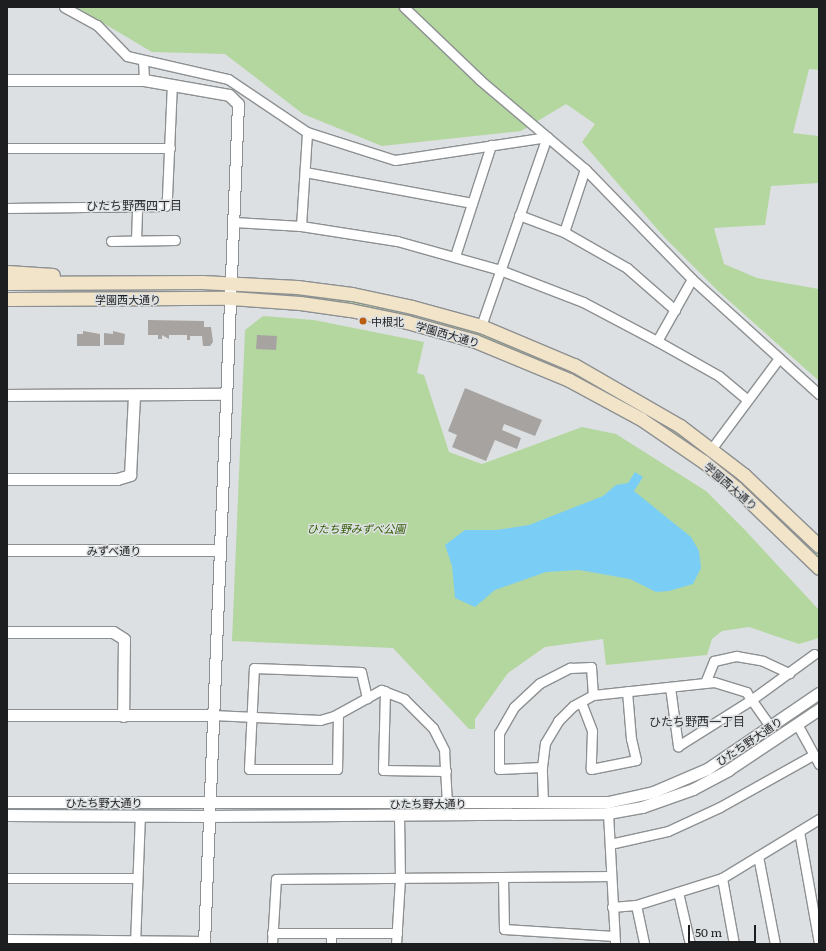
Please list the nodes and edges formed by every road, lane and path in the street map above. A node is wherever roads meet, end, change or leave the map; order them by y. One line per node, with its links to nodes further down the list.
1 (64, 7): 3 (street)
2 (404, 7): 8 (street)
3 (143, 60): 5 (street); 7 (street)
4 (7, 80): 5 (street)
5 (144, 80): 6 (street)
6 (172, 84): 11 (street); 18 (street)
7 (307, 132): 9 (street); 13 (street)
8 (547, 137): 9 (street); 12 (street); 17 (street)
9 (492, 145): 14 (street)
10 (7, 148): 11 (street)
11 (170, 148): 15 (street)
12 (585, 169): 20 (street); 27 (street)
13 (305, 172): 14 (street); 19 (street)
14 (472, 202): 24 (street)
15 (138, 207): 16 (street); 22 (street)
16 (7, 208)
17 (519, 215): 20 (street); 25 (street)
18 (234, 222): 19 (street); 30 (street)
19 (301, 226): 24 (street)
20 (564, 232): 35 (street)
21 (111, 240): 22 (street)
22 (136, 240): 23 (street)
23 (175, 240)
24 (455, 256): 25 (street)
25 (500, 270): 36 (street); 37 (street)
26 (7, 272): 29 (main road)
27 (692, 279): 35 (street); 38 (street)
28 (7, 283): 29 (main road, 学園西大通り)
29 (92, 283): 30 (main road, 学園西大通り)
30 (231, 283): 32 (street); 36 (main road, 学園西大通り)
31 (126, 298): 32 (main road, 学園西大通り); 33 (main road, 学園西大通り); 34 (main road)
32 (231, 298): 39 (street); 49 (main road, 学園西大通り)
33 (7, 299)
34 (7, 307)
35 (675, 310): 37 (street)
36 (481, 326): 44 (main road, 学園西大通り)
37 (657, 340): 43 (street)
38 (778, 358): 40 (street); 43 (street)
39 (226, 394): 42 (street); 48 (street)
40 (819, 394)
41 (7, 395): 42 (street)
42 (134, 395): 45 (street)
43 (746, 399): 44 (street)
44 (712, 448): 46 (main road, 学園西大通り)
45 (7, 479)
46 (819, 546)
47 (7, 550): 48 (street, みずべ通り)
48 (220, 550): 63 (street)
49 (819, 568)
50 (7, 632): 66 (street)
51 (814, 654): 52 (street)
52 (789, 673): 53 (street); 60 (street)
53 (705, 683): 54 (street); 60 (street)
54 (670, 687): 56 (street); 60 (street)
55 (385, 691): 59 (street); 73 (street); 73 (street)
56 (627, 692): 58 (street); 61 (street)
57 (819, 693): 69 (street, ひたち野大通り)
58 (593, 695): 61 (street); 72 (street)
59 (367, 698): 64 (street); 67 (street)
60 (751, 700): 69 (street)
61 (581, 702): 72 (street)
62 (819, 709): 68 (street, ひたち野大通り)
63 (212, 714): 66 (street); 67 (street); 74 (street)
64 (338, 714): 67 (street); 67 (street)
65 (7, 715): 66 (street)
66 (124, 716)
67 (252, 716)
68 (797, 724): 70 (street); 78 (street, ひたち野大通り)
69 (770, 726): 77 (street, ひたち野大通り)
70 (813, 755): 71 (street); 85 (street)
71 (819, 764)
72 (542, 767): 77 (street)
73 (446, 771): 76 (street)
74 (209, 801): 75 (street, ひたち野大通り); 76 (street, ひたち野大通り); 82 (street)
75 (7, 802)
76 (447, 803): 77 (street, ひたち野大通り)
77 (543, 803)
78 (608, 813): 80 (street, ひたち野大通り); 85 (street)
79 (7, 815): 81 (street, ひたち野大通り)
80 (399, 815): 82 (street, ひたち野大通り); 91 (street)
81 (140, 816): 82 (street, ひたち野大通り); 90 (street)
82 (208, 816): 102 (street)
83 (819, 819): 84 (street)
84 (799, 831): 86 (street); 103 (street)
85 (610, 844): 87 (street)
86 (758, 856): 92 (street); 110 (street)
87 (611, 876): 88 (street); 95 (street)
88 (503, 877): 91 (street); 100 (street)
89 (7, 878): 90 (street)
90 (137, 878): 101 (street)
91 (400, 878): 96 (street); 98 (street)
92 (722, 878): 93 (street); 109 (street)
93 (678, 892): 94 (street); 108 (street)
94 (636, 905): 95 (street); 107 (street)
95 (612, 907): 100 (street)
96 (272, 933): 97 (street); 104 (street)
97 (331, 933): 98 (street); 105 (street)
98 (397, 933): 106 (street)
99 (7, 939): 101 (street)
100 (615, 940)
101 (135, 942): 102 (street)
102 (204, 943)
103 (819, 943)
104 (272, 944)
105 (331, 944)
106 (396, 944)
107 (644, 944)
108 (690, 944)
109 (734, 944)
110 (775, 944)

